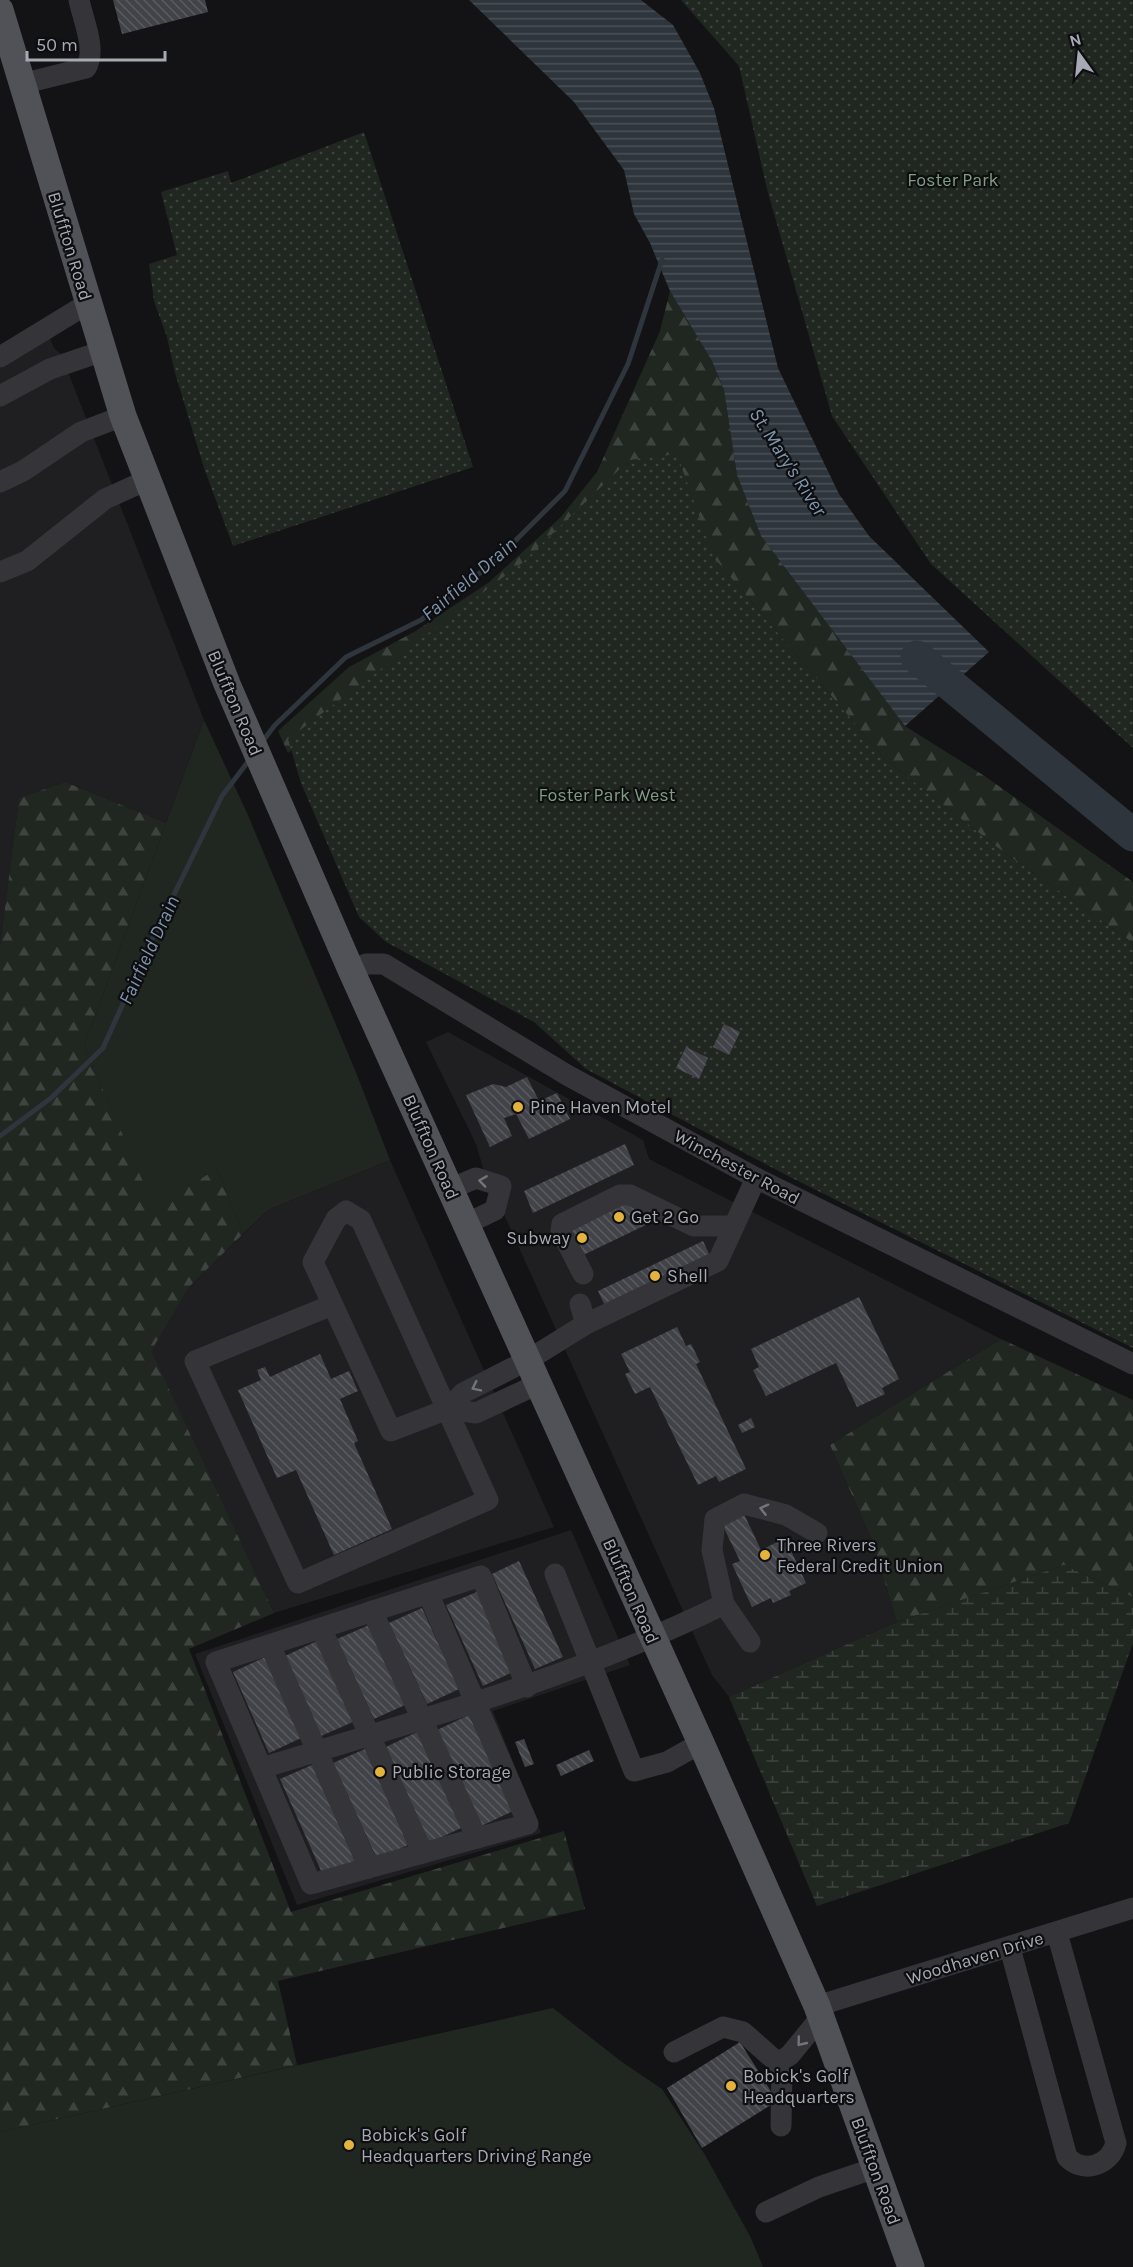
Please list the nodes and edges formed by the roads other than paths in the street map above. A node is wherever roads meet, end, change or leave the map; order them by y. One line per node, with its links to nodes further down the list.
1 (79, 0): 4 (street)
2 (0, 10): 3 (main road, Bluffton Road)
3 (4, 40): 4 (main road, Bluffton Road)
4 (21, 84): 5 (main road, Bluffton Road)
5 (87, 304): 6 (main road, Bluffton Road); 7 (street)
6 (103, 351): 8 (street); 9 (main road, Bluffton Road)
7 (0, 357)
8 (0, 396)
9 (123, 416): 10 (main road, Bluffton Road); 11 (street)
10 (147, 480): 12 (street); 13 (main road, Bluffton Road)
11 (0, 482)
12 (0, 572)
13 (351, 970): 14 (street, Winchester Road); 15 (main road, Bluffton Road)
14 (756, 1178): 18 (street); 22 (street, Winchester Road)
15 (450, 1189): 17 (main road, Bluffton Road); 17 (street, one-way to 15)
16 (652, 1194): 19 (street)
17 (466, 1224): 23 (main road, Bluffton Road)
18 (734, 1226): 20 (street); 23 (street)
19 (543, 1228)
20 (583, 1274)
21 (332, 1305): 24 (street); 24 (street); 24 (street)
22 (1133, 1364)
23 (533, 1372): 24 (street); 31 (main road, Bluffton Road)
24 (447, 1409)
25 (817, 1533): 28 (street, one-way to 28)
26 (555, 1574): 34 (street)
27 (428, 1593): 29 (street); 35 (street); 36 (street)
28 (724, 1604): 31 (street); 32 (street)
29 (372, 1611): 30 (street); 37 (street)
30 (321, 1628): 33 (street); 38 (street)
31 (652, 1638): 34 (street); 39 (main road, Bluffton Road)
32 (750, 1642)
33 (270, 1645): 40 (street); 41 (street)
34 (588, 1662): 35 (street); 39 (street)
35 (527, 1687): 36 (street)
36 (475, 1702): 37 (street); 42 (street)
37 (423, 1718): 38 (street); 42 (street)
38 (369, 1735): 40 (street); 43 (street)
39 (701, 1743): 48 (main road, Bluffton Road)
40 (315, 1752): 41 (street); 44 (street)
41 (262, 1768): 44 (street)
42 (477, 1838): 43 (street)
43 (423, 1853): 44 (street)
44 (369, 1868)
45 (1133, 1908): 46 (street, Woodhaven Drive)
46 (1057, 1933): 47 (street, Woodhaven Drive); 47 (street)
47 (1010, 1948): 48 (street, Woodhaven Drive)
48 (819, 2012): 50 (street, one-way to 50); 52 (main road, Bluffton Road)
49 (674, 2052): 50 (street)
50 (778, 2063): 51 (street)
51 (781, 2126)
52 (874, 2168): 53 (street); 54 (main road, Bluffton Road)
53 (765, 2212)
54 (911, 2267)

